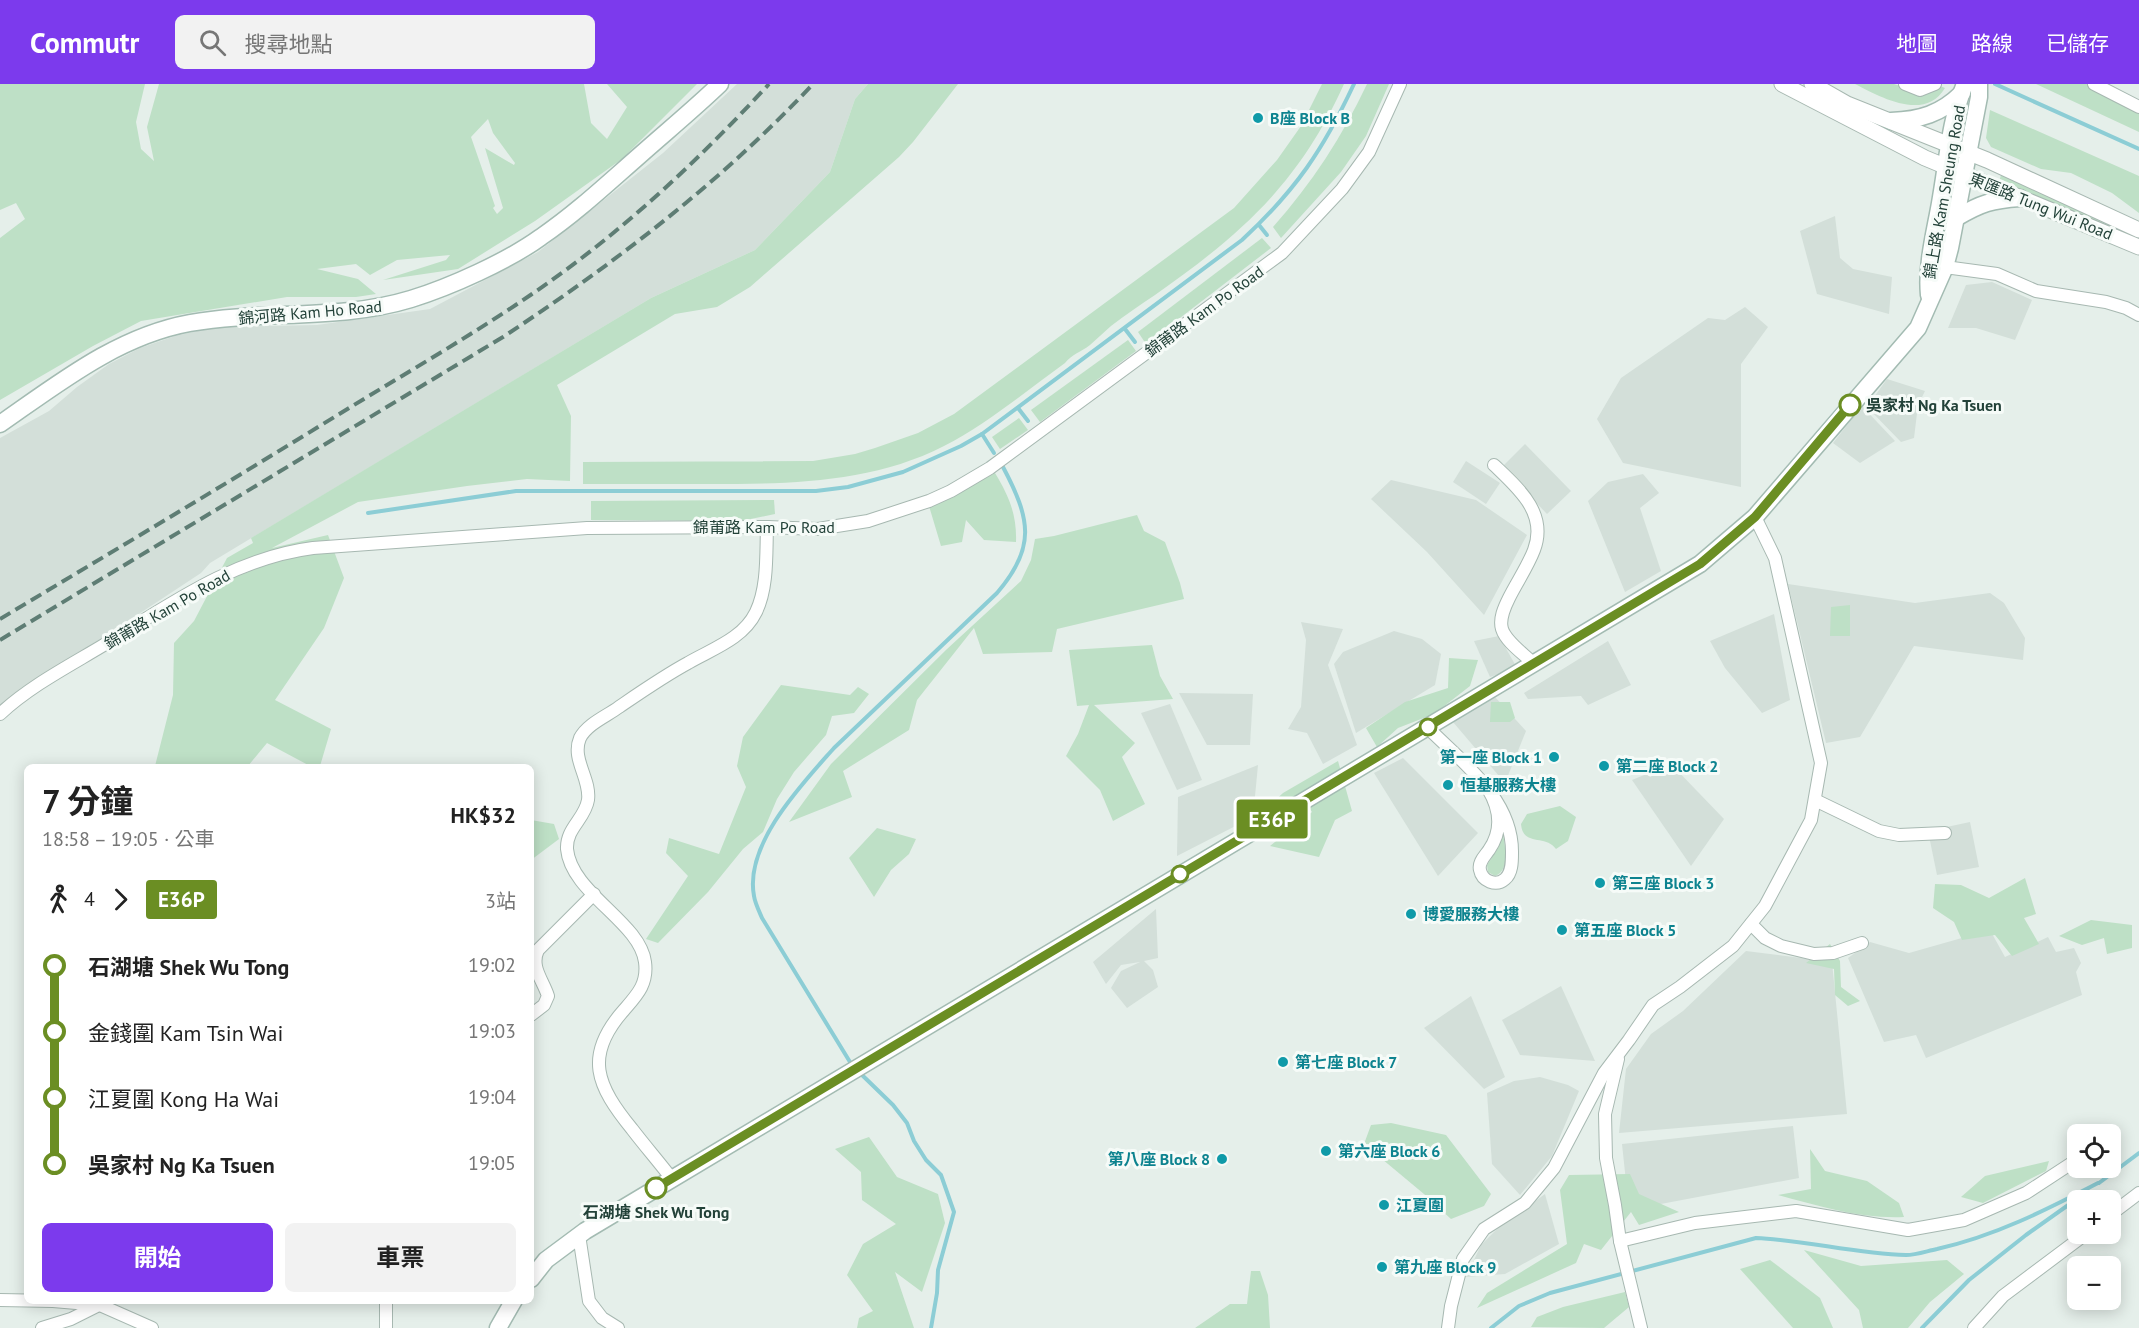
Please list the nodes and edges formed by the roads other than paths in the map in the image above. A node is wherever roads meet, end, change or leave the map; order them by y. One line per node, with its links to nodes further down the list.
1 (720, 84): 23 (main road, 錦河路 Kam Ho Road)
2 (1400, 84): 26 (street, 錦莆路 Kam Po Road)
3 (1782, 84): 14 (street, 東匯路 Tung Wui Road)
4 (1812, 84): 11 (street, 東匯路 Tung Wui Road)
5 (1905, 84): 6 (street)
6 (1935, 84)
7 (2094, 84): 10 (street)
8 (1964, 88): 11 (main road); 12 (main road, 錦上路 Kam Sheung Road)
9 (1979, 90): 13 (main road, 錦上路 Kam Sheung Road)
10 (2139, 107)
11 (1891, 121): 12 (street, 東匯路 Tung Wui Road)
12 (1950, 146): 13 (street, 東匯路 Tung Wui Road); 14 (main road, 錦上路 Kam Sheung Road)
13 (1969, 153): 15 (main road, 錦上路 Kam Sheung Road); 18 (street, 東匯路 Tung Wui Road)
14 (1946, 167): 15 (street, 東匯路 Tung Wui Road); 21 (main road, 錦上路 Kam Sheung Road)
15 (1965, 175): 16 (street, 東匯路 Tung Wui Road); 17 (main road, 錦上路 Kam Sheung Road)
16 (2020, 198): 17 (main road); 19 (street, 東匯路 Tung Wui Road)
17 (1956, 218): 20 (main road, 錦上路 Kam Sheung Road)
18 (2139, 230)
19 (2139, 247)
20 (1946, 267): 21 (main road, 錦上路 Kam Sheung Road); 22 (street)
21 (1929, 302): 25 (main road, 錦上路 Kam Sheung Road)
22 (2139, 315)
23 (0, 424)
24 (1494, 465): 27 (street)
25 (1755, 517): 27 (main road, 錦上路 Kam Sheung Road); 31 (street)
26 (767, 527): 28 (street, 錦莆路 Kam Po Road); 33 (street)
27 (1533, 663): 29 (main road, 錦上路 Kam Sheung Road)
28 (0, 714)
29 (1427, 727): 30 (street); 39 (main road, 錦上路 Kam Sheung Road)
30 (1488, 789): 30 (street)
31 (1815, 800): 32 (street); 34 (street)
32 (1945, 833)
33 (594, 894): 36 (street); 39 (street)
34 (1751, 924): 35 (street); 37 (street)
35 (1862, 943)
36 (534, 1013)
37 (1618, 1055): 43 (street); 57 (street)
38 (2067, 1166): 43 (street)
39 (672, 1179): 42 (main road, 錦上路 Kam Sheung Road)
40 (2139, 1193): 41 (street)
41 (2121, 1207)
42 (579, 1235): 45 (main road, 錦上路 Kam Sheung Road); 56 (street)
43 (1620, 1241): 58 (street)
44 (2072, 1244): 59 (street)
45 (534, 1275)
46 (0, 1300): 47 (street)
47 (24, 1300)
48 (100, 1304): 52 (street)
49 (104, 1304): 53 (street)
50 (386, 1304): 54 (street)
51 (512, 1304): 55 (main road)
52 (42, 1328)
53 (152, 1328)
54 (386, 1328)
55 (498, 1328)
56 (618, 1328)
57 (1448, 1328)
58 (1641, 1328)
59 (1974, 1328)

